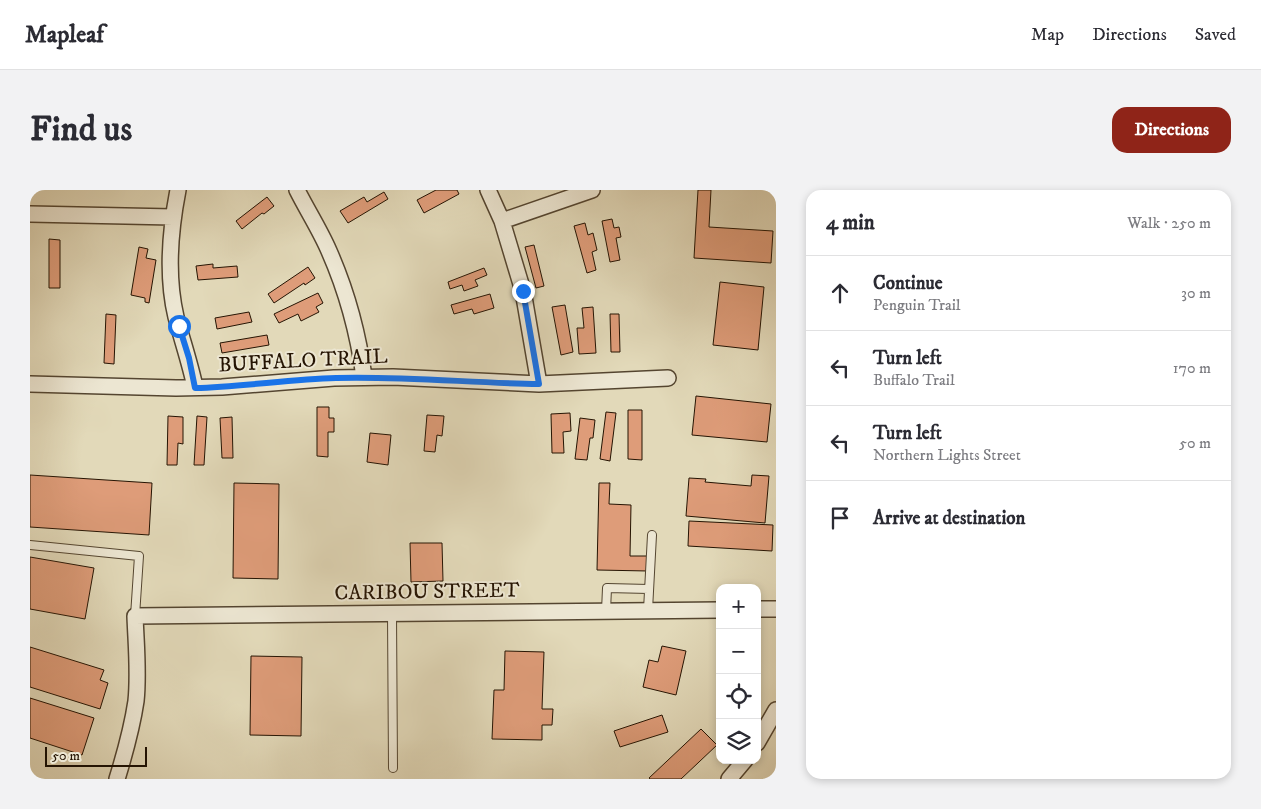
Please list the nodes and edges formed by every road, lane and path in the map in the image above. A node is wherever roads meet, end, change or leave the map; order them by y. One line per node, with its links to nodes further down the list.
1 (178, 190): 6 (street)
2 (297, 190): 8 (street)
3 (488, 190): 7 (street)
4 (592, 190): 7 (street)
5 (30, 214): 6 (street)
6 (173, 217): 12 (street)
7 (502, 221): 11 (street)
8 (364, 378): 11 (street, BUFFALO TRAIL); 12 (street, BUFFALO TRAIL)
9 (668, 378): 11 (street, BUFFALO TRAIL)
10 (30, 384): 12 (street, BUFFALO TRAIL)
11 (539, 384)
12 (195, 388)
13 (652, 535): 15 (lane)
14 (30, 544): 22 (lane)
15 (649, 589): 18 (lane); 20 (lane)
16 (761, 609): 17 (street)
17 (776, 609)
18 (648, 610): 19 (street, CARIBOU STREET); 20 (street, CARIBOU STREET)
19 (716, 610)
20 (606, 611): 21 (street, CARIBOU STREET)
21 (392, 614): 22 (street, CARIBOU STREET); 26 (lane)
22 (135, 616): 27 (street)
23 (776, 710): 24 (street)
24 (761, 736)
25 (742, 764): 28 (street)
26 (393, 768)
27 (117, 779)
28 (729, 779)

